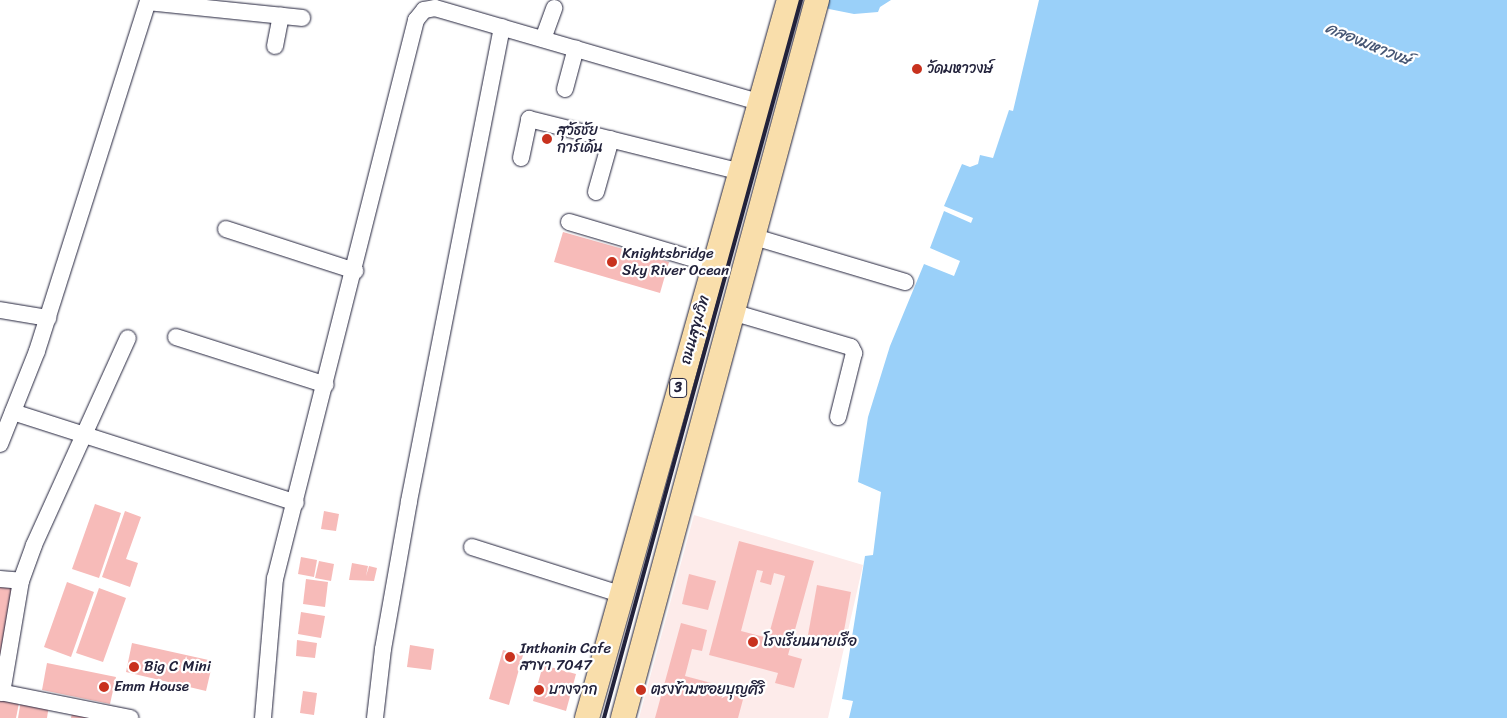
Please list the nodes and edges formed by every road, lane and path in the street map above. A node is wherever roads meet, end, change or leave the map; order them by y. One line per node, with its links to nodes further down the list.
1 (789, 0): 11 (highway, ถนนสุขุมวิท / 3)
2 (817, 0): 18 (highway, ถนนสุขุมวิท / 3)
3 (554, 8): 7 (street)
4 (281, 16): 5 (street); 8 (street); 24 (street)
5 (302, 18)
6 (502, 27): 7 (street); 20 (street); 43 (street)
7 (543, 39): 9 (street)
8 (275, 46)
9 (576, 48): 10 (street); 11 (street)
10 (565, 89)
11 (762, 103): 14 (highway, ถนนสุขุมวิท / 3)
12 (611, 138): 13 (street); 14 (street); 15 (street)
13 (521, 158)
14 (741, 172): 19 (highway, ถนนสุขุมวิท / 3)
15 (596, 192)
16 (569, 222): 19 (street)
17 (226, 229): 20 (street)
18 (751, 236): 21 (street); 23 (highway, ถนนสุขุมวิท / 3)
19 (714, 265): 28 (highway, ถนนสุขุมวิท / 3)
20 (354, 271): 27 (street)
21 (905, 282)
22 (0, 310): 24 (street)
23 (732, 312): 30 (highway, ถนนสุขุมวิท / 3); 31 (street)
24 (48, 318): 29 (street)
25 (176, 337): 27 (street)
26 (128, 338): 32 (street)
27 (326, 385): 34 (street)
28 (674, 403): 30 (highway); 38 (highway, ถนนสุขุมวิท / 3)
29 (12, 412): 32 (street); 33 (street)
30 (705, 412): 45 (highway, ถนนสุขุมวิท / 3)
31 (838, 417)
32 (84, 436): 34 (street); 37 (street)
33 (0, 444)
34 (296, 503): 42 (street)
35 (472, 546): 38 (street)
36 (0, 579): 37 (street)
37 (21, 581): 39 (street)
38 (620, 594): 44 (highway, ถนนสุขุมวิท / 3)
39 (1, 692): 40 (street)
40 (65, 712): 41 (street)
41 (130, 718)
42 (263, 718)
43 (375, 718)
44 (587, 718)
45 (623, 718)

